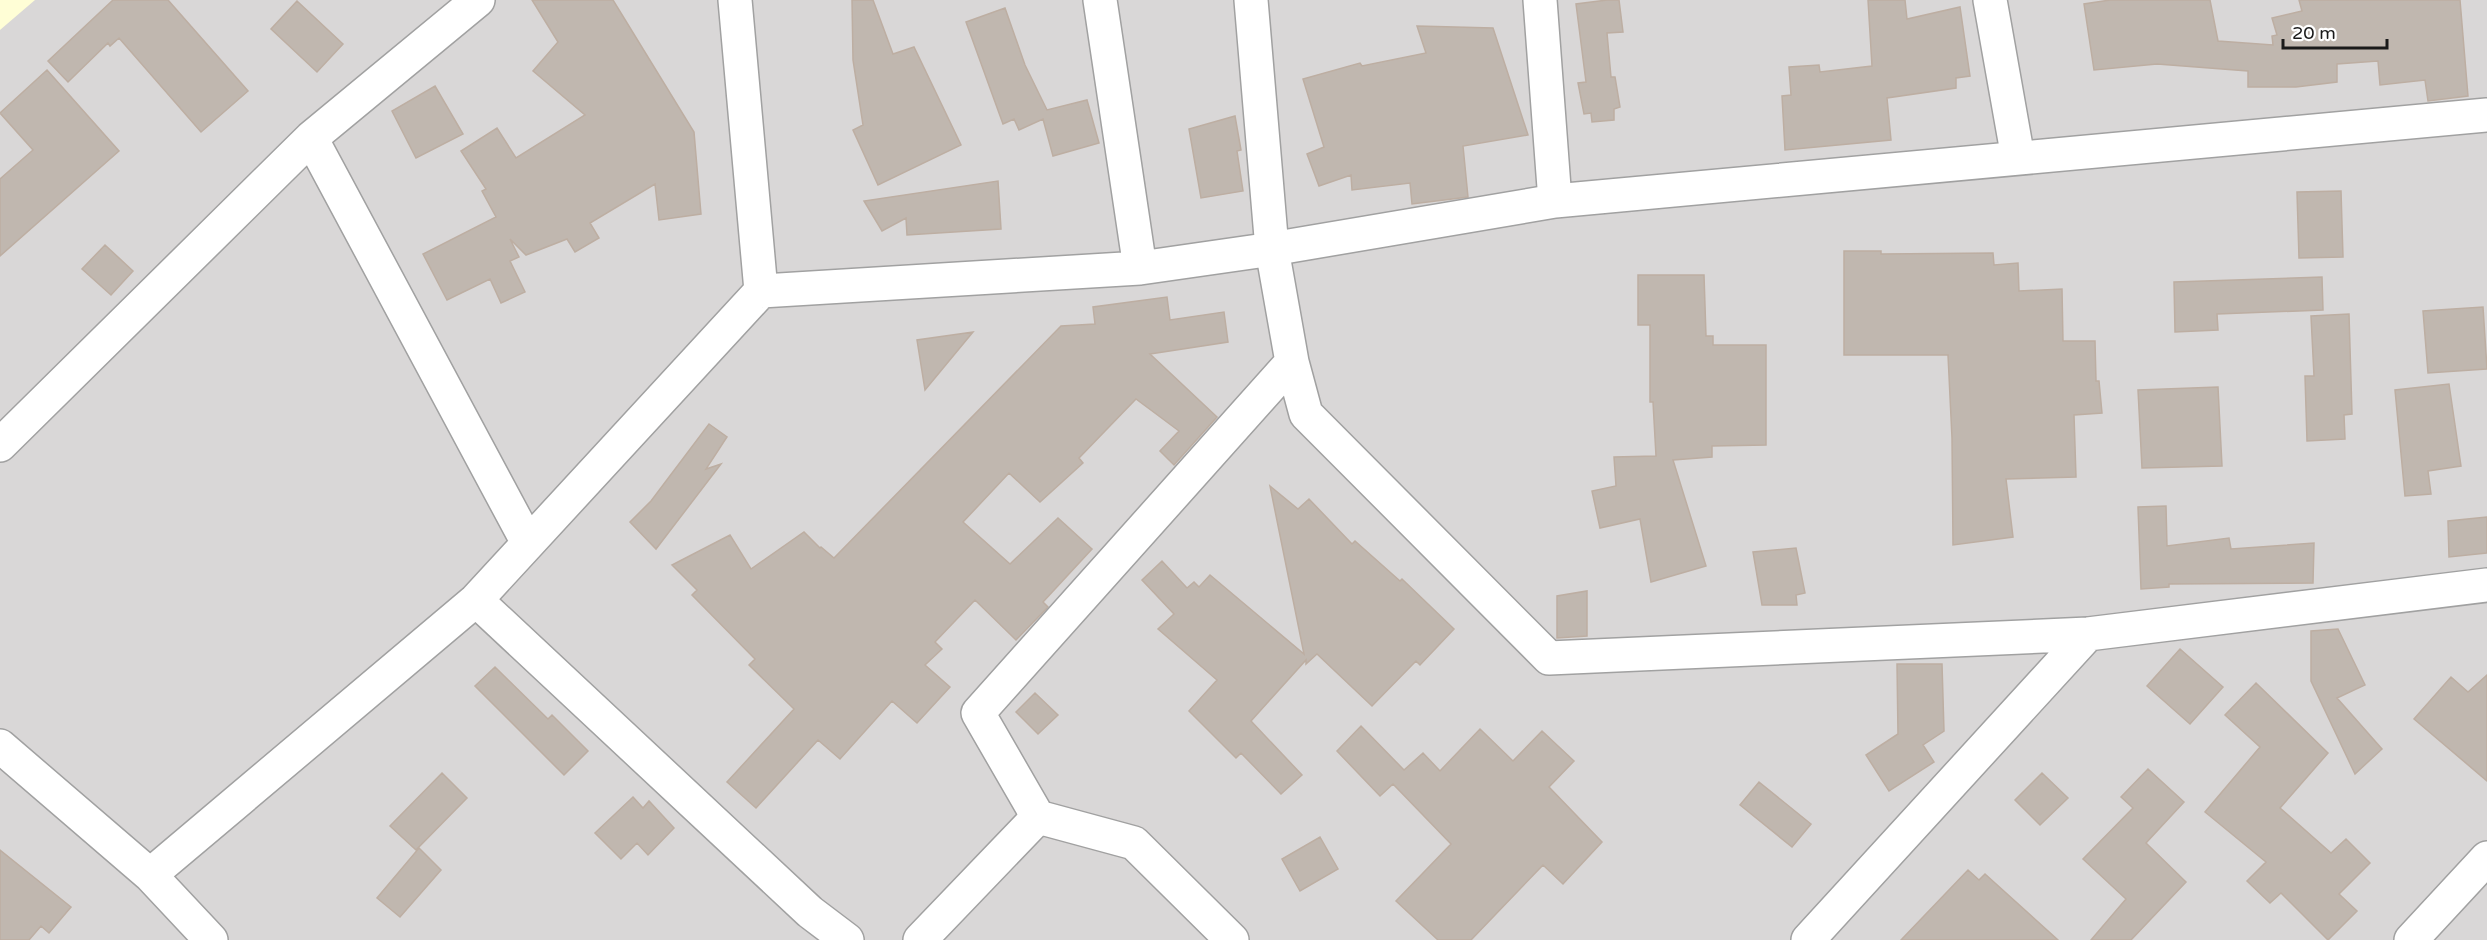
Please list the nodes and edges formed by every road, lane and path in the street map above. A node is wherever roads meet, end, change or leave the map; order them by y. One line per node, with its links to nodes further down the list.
1 (478, 0): 8 (street)
2 (735, 0): 13 (street)
3 (1100, 0): 12 (street)
4 (1251, 0): 11 (street)
5 (1540, 0): 10 (street)
6 (1990, 0): 9 (street)
7 (2487, 115): 9 (street)
8 (311, 138): 15 (street); 16 (street)
9 (2018, 158): 10 (street)
10 (1555, 201): 11 (street)
11 (1272, 249): 12 (street); 14 (street)
12 (1140, 268): 13 (street)
13 (761, 291): 16 (street)
14 (1292, 362): 19 (street); 21 (street)
15 (0, 445)
16 (528, 543): 18 (street)
17 (2487, 585): 19 (street)
18 (476, 600): 23 (street); 25 (street)
19 (2088, 634): 28 (street)
20 (0, 746): 23 (street)
21 (1038, 818): 26 (street); 27 (street)
22 (2487, 858): 29 (street)
23 (150, 875): 24 (street)
24 (211, 940)
25 (847, 940)
26 (920, 940)
27 (1232, 940)
28 (1808, 940)
29 (2411, 940)

